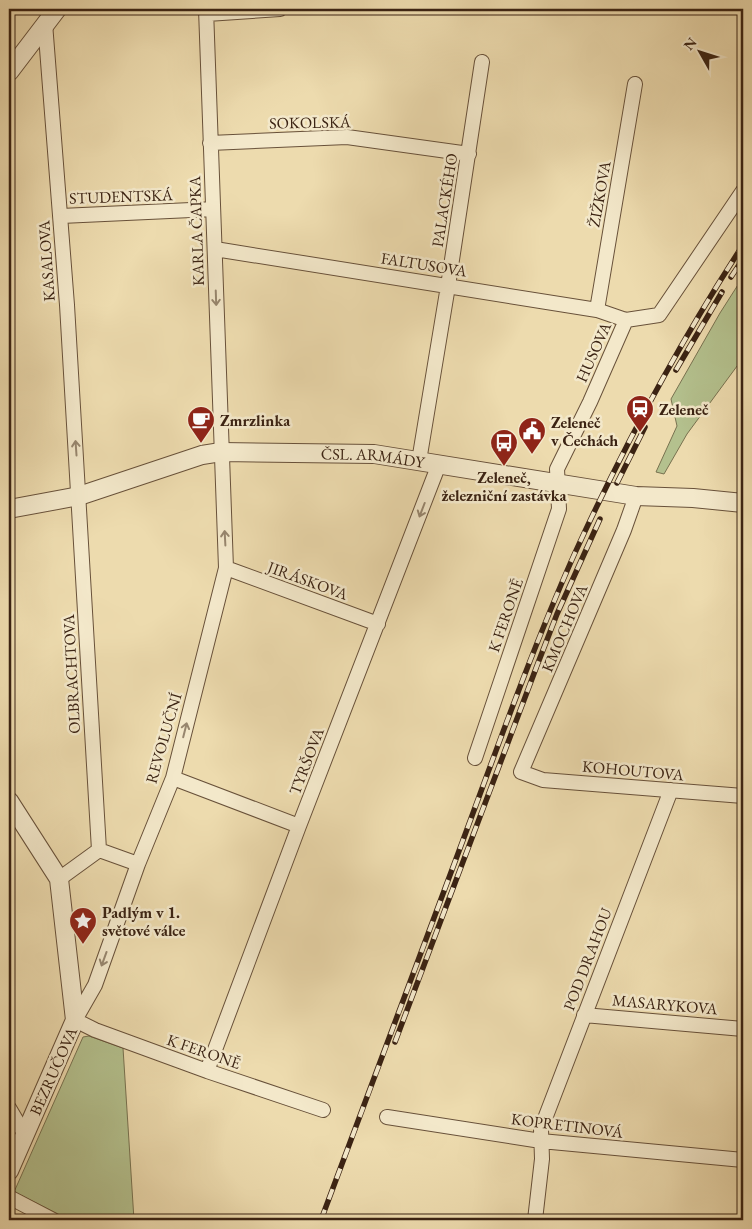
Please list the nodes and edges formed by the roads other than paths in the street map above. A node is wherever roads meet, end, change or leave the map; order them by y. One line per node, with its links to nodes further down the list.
1 (57, 9): 4 (street)
2 (280, 9): 3 (street)
3 (206, 11): 8 (street, KARLA ČAPKA)
4 (45, 23): 6 (street); 12 (street, KASALOVA)
5 (482, 62): 9 (street, PALACKÉHO)
6 (9, 72)
7 (635, 84): 15 (street, ŽIŽKOVA)
8 (210, 143): 9 (street, SOKOLSKÁ); 11 (street, KARLA ČAPKA)
9 (469, 154): 14 (street, PALACKÉHO)
10 (743, 191): 16 (street, HUSOVA)
11 (213, 209): 12 (street, STUDENTSKÁ); 13 (street, KARLA ČAPKA)
12 (61, 216): 21 (street, KASALOVA, one-way to 12)
13 (215, 249): 14 (street, FALTUSOVA); 17 (street, KARLA ČAPKA, one-way to 17)
14 (448, 286): 15 (street, FALTUSOVA); 18 (street, PALACKÉHO)
15 (597, 310): 16 (street, FALTUSOVA)
16 (626, 320): 20 (street, HUSOVA)
17 (221, 452): 18 (street, ČSL. ARMÁDY); 21 (street, ČSL. ARMÁDY); 25 (street, REVOLUČNÍ, one-way to 17)
18 (419, 461): 19 (street, ČSL. ARMÁDY)
19 (439, 464): 20 (street, ČSL. ARMÁDY); 26 (street, TYRŠOVA, one-way to 26)
20 (559, 482): 22 (street, ČSL. ARMÁDY); 27 (street, K FERONĚ)
21 (79, 496): 24 (street, ČSL. ARMÁDY); 34 (street, OLBRACHTOVA)
22 (636, 496): 23 (street, ČSL. ARMÁDY); 28 (street, KMOCHOVA)
23 (743, 503)
24 (9, 509)
25 (226, 568): 26 (street, JIRÁSKOVA); 29 (street, REVOLUČNÍ, one-way to 25)
26 (378, 624): 33 (street, TYRŠOVA)
27 (475, 758)
28 (521, 772): 30 (street, KOHOUTOVA)
29 (172, 778): 33 (street); 35 (street, REVOLUČNÍ)
30 (671, 790): 31 (street, KOHOUTOVA); 37 (street, POD DRAHOU)
31 (743, 796)
32 (9, 801): 36 (street, BEZRUČOVA)
33 (299, 826): 40 (street, TYRŠOVA)
34 (99, 850): 35 (street); 36 (street)
35 (138, 864): 38 (street, REVOLUČNÍ, one-way to 38)
36 (59, 879): 38 (street, BEZRUČOVA)
37 (584, 1015): 39 (street, MASARYKOVA); 45 (street, POD DRAHOU)
38 (75, 1020): 40 (street, K FERONĚ); 44 (street, BEZRUČOVA)
39 (743, 1029)
40 (207, 1071): 42 (street, K FERONĚ)
41 (9, 1108): 44 (street)
42 (323, 1110)
43 (387, 1116): 45 (street, KOPRETINOVÁ)
44 (25, 1135): 47 (street, BEZRUČOVA)
45 (541, 1141): 46 (street, KOPRETINOVÁ); 50 (street, POD DRAHOU)
46 (743, 1160)
47 (9, 1171)
48 (9, 1197): 49 (street)
49 (53, 1220)
50 (535, 1220)

